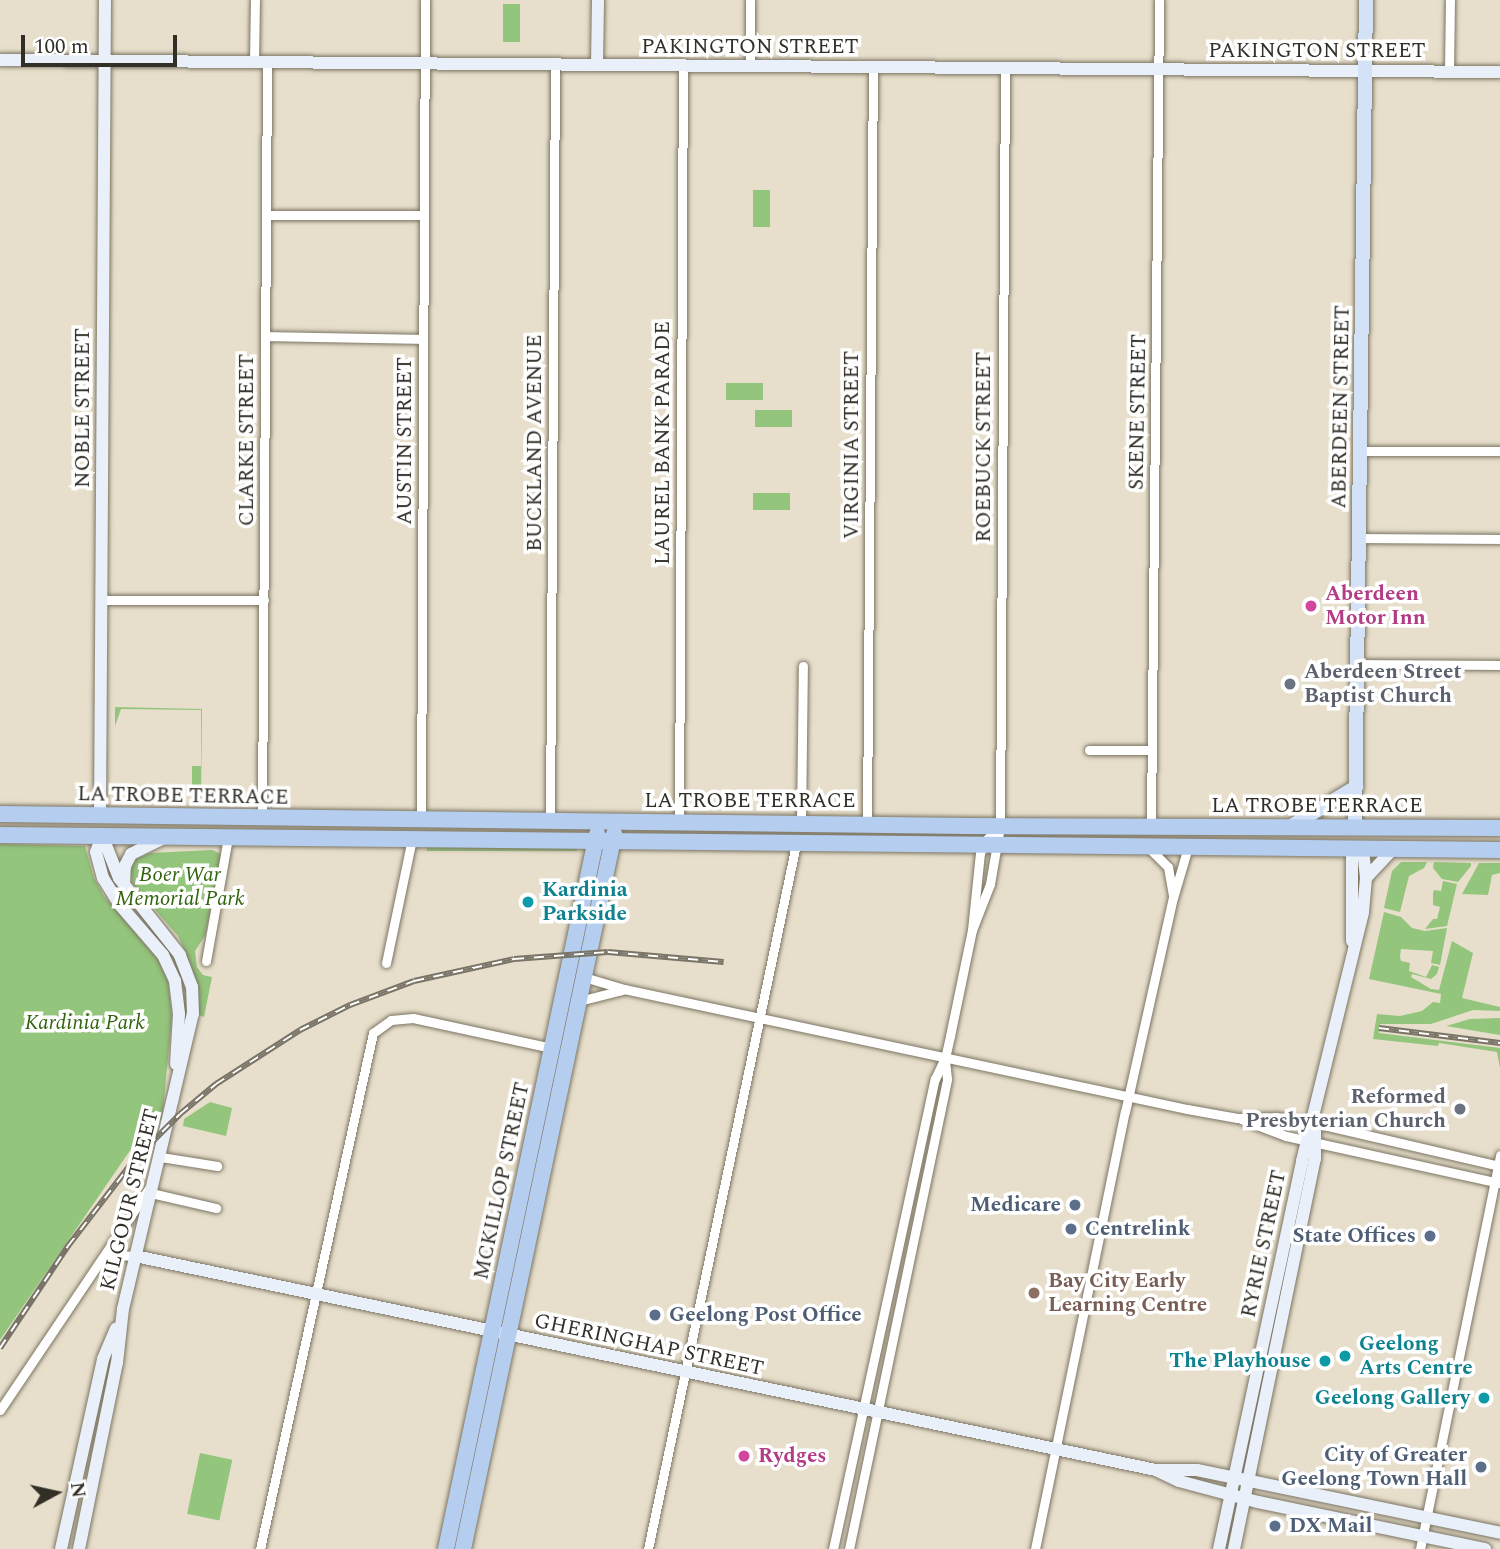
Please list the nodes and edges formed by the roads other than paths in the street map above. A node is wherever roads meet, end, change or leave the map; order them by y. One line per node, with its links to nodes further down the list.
1 (105, 0): 10 (street, NOBLE STREET)
2 (255, 0): 11 (street, CLARKE STREET)
3 (425, 0): 12 (street, AUSTIN STREET)
4 (598, 0): 14 (street)
5 (750, 0): 16 (street)
6 (1159, 0): 19 (street, SKENE STREET)
7 (1366, 0): 20 (main road, ABERDEEN STREET)
8 (1450, 0): 21 (street)
9 (0, 60): 10 (street, PAKINGTON STREET)
10 (105, 61): 11 (street, PAKINGTON STREET); 31 (street, NOBLE STREET)
11 (261, 62): 12 (street, PAKINGTON STREET); 23 (street, CLARKE STREET)
12 (424, 64): 13 (street, PAKINGTON STREET); 24 (street, AUSTIN STREET)
13 (555, 64): 14 (street, PAKINGTON STREET); 43 (street, BUCKLAND AVENUE)
14 (597, 65): 15 (street, PAKINGTON STREET)
15 (683, 65): 16 (street, PAKINGTON STREET); 45 (street, LAUREL BANK PARADE)
16 (750, 66): 17 (street, PAKINGTON STREET)
17 (873, 67): 18 (street, PAKINGTON STREET); 47 (street, VIRGINIA STREET)
18 (1005, 68): 19 (street, PAKINGTON STREET); 51 (street, ROEBUCK STREET)
19 (1159, 70): 20 (street, PAKINGTON STREET); 37 (street, SKENE STREET)
20 (1365, 70): 21 (street, PAKINGTON STREET); 27 (main road, ABERDEEN STREET)
21 (1449, 71): 22 (street, PAKINGTON STREET)
22 (1500, 72)
23 (267, 215): 24 (street); 25 (street, CLARKE STREET)
24 (424, 215): 26 (street, AUSTIN STREET)
25 (266, 336): 26 (street); 32 (street, CLARKE STREET)
26 (423, 339): 42 (street, AUSTIN STREET)
27 (1362, 451): 28 (street); 29 (main road, ABERDEEN STREET)
28 (1500, 451)
29 (1360, 538): 30 (street); 33 (main road, ABERDEEN STREET)
30 (1500, 539)
31 (100, 600): 32 (street); 40 (street, NOBLE STREET)
32 (264, 600): 41 (street, CLARKE STREET)
33 (1357, 664): 34 (street); 38 (main road, ABERDEEN STREET)
34 (1500, 665)
35 (803, 666): 46 (street)
36 (1089, 750): 37 (street)
37 (1152, 750): 49 (street, SKENE STREET)
38 (1356, 787): 48 (main road, ABERDEEN STREET); 50 (main road)
39 (0, 814): 40 (highway, LA TROBE TERRACE)
40 (100, 816): 41 (highway, LA TROBE TERRACE); 54 (highway)
41 (262, 818): 42 (highway, LA TROBE TERRACE)
42 (421, 819): 43 (highway, LA TROBE TERRACE)
43 (550, 821): 44 (highway, LA TROBE TERRACE)
44 (608, 821): 45 (highway, LA TROBE TERRACE); 58 (highway, MCKILLOP STREET)
45 (678, 821): 46 (highway, LA TROBE TERRACE)
46 (801, 822): 47 (highway, LA TROBE TERRACE)
47 (867, 823): 51 (highway, LA TROBE TERRACE)
48 (1356, 823): 50 (highway, LA TROBE TERRACE); 52 (highway, LA TROBE TERRACE); 63 (highway)
49 (1151, 825): 50 (highway, LA TROBE TERRACE); 51 (highway, LA TROBE TERRACE)
50 (1293, 825)
51 (1000, 826): 60 (street, ROEBUCK STREET); 60 (street)
52 (1500, 828)
53 (0, 835): 54 (highway, LA TROBE TERRACE)
54 (102, 835): 55 (highway, LA TROBE TERRACE); 67 (street, KILGOUR STREET); 80 (street, KILGOUR STREET)
55 (165, 838): 56 (highway, LA TROBE TERRACE); 67 (street)
56 (228, 838): 57 (highway, LA TROBE TERRACE); 71 (street)
57 (412, 839): 58 (highway, LA TROBE TERRACE); 72 (street)
58 (604, 841): 59 (highway, LA TROBE TERRACE); 73 (highway, MCKILLOP STREET); 77 (highway, MCKILLOP STREET)
59 (796, 844): 60 (highway, LA TROBE TERRACE); 76 (street)
60 (991, 845): 61 (highway, LA TROBE TERRACE); 69 (street); 69 (street)
61 (1147, 846): 62 (highway, LA TROBE TERRACE); 68 (street)
62 (1188, 847): 63 (highway, LA TROBE TERRACE); 68 (street)
63 (1358, 848): 64 (highway, LA TROBE TERRACE); 66 (street, RYRIE STREET); 70 (street, RYRIE STREET)
64 (1394, 849): 65 (highway, LA TROBE TERRACE); 66 (street)
65 (1500, 850)
66 (1366, 878): 70 (street, RYRIE STREET)
67 (124, 884): 80 (street, KILGOUR STREET)
68 (1173, 898): 79 (street)
69 (972, 930): 78 (street)
70 (1353, 951): 82 (street, RYRIE STREET)
71 (206, 961)
72 (386, 963)
73 (584, 977): 74 (street); 75 (highway, MCKILLOP STREET); 77 (highway)
74 (624, 989): 75 (street); 76 (street)
75 (579, 1000): 98 (highway, MCKILLOP STREET)
76 (758, 1018): 78 (street); 99 (street)
77 (552, 1048): 96 (street); 98 (highway, MCKILLOP STREET)
78 (945, 1058): 79 (street); 100 (street); 102 (street)
79 (1130, 1097): 81 (street); 105 (street)
80 (174, 1100): 86 (street, KILGOUR STREET)
81 (1237, 1118): 82 (street); 83 (street)
82 (1314, 1120): 83 (street, RYRIE STREET); 84 (street)
83 (1311, 1142): 87 (street); 107 (street, RYRIE STREET); 108 (street, RYRIE STREET)
84 (1414, 1145): 87 (street); 88 (street)
85 (1500, 1155): 88 (street)
86 (161, 1157): 89 (street); 90 (street, KILGOUR STREET)
87 (1409, 1164): 91 (street)
88 (1499, 1165): 91 (street)
89 (215, 1169)
90 (155, 1180): 92 (street, KILGOUR STREET); 95 (street)
91 (1498, 1182): 112 (street)
92 (151, 1193): 93 (street); 94 (street, KILGOUR STREET)
93 (216, 1208)
94 (135, 1256): 95 (street); 96 (street, GHERINGHAP STREET); 97 (street, KILGOUR STREET)
95 (100, 1263): 101 (street)
96 (317, 1294): 98 (street, GHERINGHAP STREET); 118 (street)
97 (123, 1309): 103 (street, KILGOUR STREET); 104 (street, KILGOUR STREET)
98 (500, 1334): 99 (street, GHERINGHAP STREET); 119 (highway, MCKILLOP STREET); 120 (highway, MCKILLOP STREET)
99 (685, 1373): 100 (street, GHERINGHAP STREET); 121 (street)
100 (862, 1409): 102 (street, GHERINGHAP STREET); 122 (street)
101 (0, 1410)
102 (878, 1413): 105 (street, GHERINGHAP STREET); 123 (street)
103 (87, 1430): 104 (street); 111 (street, KILGOUR STREET)
104 (102, 1433): 113 (street, KILGOUR STREET)
105 (1056, 1450): 106 (street, GHERINGHAP STREET); 124 (street)
106 (1156, 1470): 107 (street, GHERINGHAP STREET); 109 (street, GHERINGHAP STREET)
107 (1234, 1478): 108 (street, GHERINGHAP STREET); 109 (street, RYRIE STREET)
108 (1248, 1482): 110 (street, RYRIE STREET); 112 (street, GHERINGHAP STREET)
109 (1231, 1494): 110 (street, GHERINGHAP STREET); 125 (street, RYRIE STREET)
110 (1245, 1499): 115 (street, GHERINGHAP STREET); 126 (street, RYRIE STREET)
111 (69, 1518): 113 (street); 116 (street, KILGOUR STREET)
112 (1426, 1519): 114 (street, GHERINGHAP STREET); 115 (street)
113 (84, 1522): 117 (street, KILGOUR STREET)
114 (1500, 1533)
115 (1421, 1543): 127 (street, GHERINGHAP STREET)
116 (61, 1549)
117 (79, 1549)
118 (260, 1549)
119 (446, 1549)
120 (463, 1549)
121 (648, 1549)
122 (833, 1549)
123 (849, 1549)
124 (1035, 1549)
125 (1219, 1549)
126 (1234, 1549)
127 (1485, 1549)

